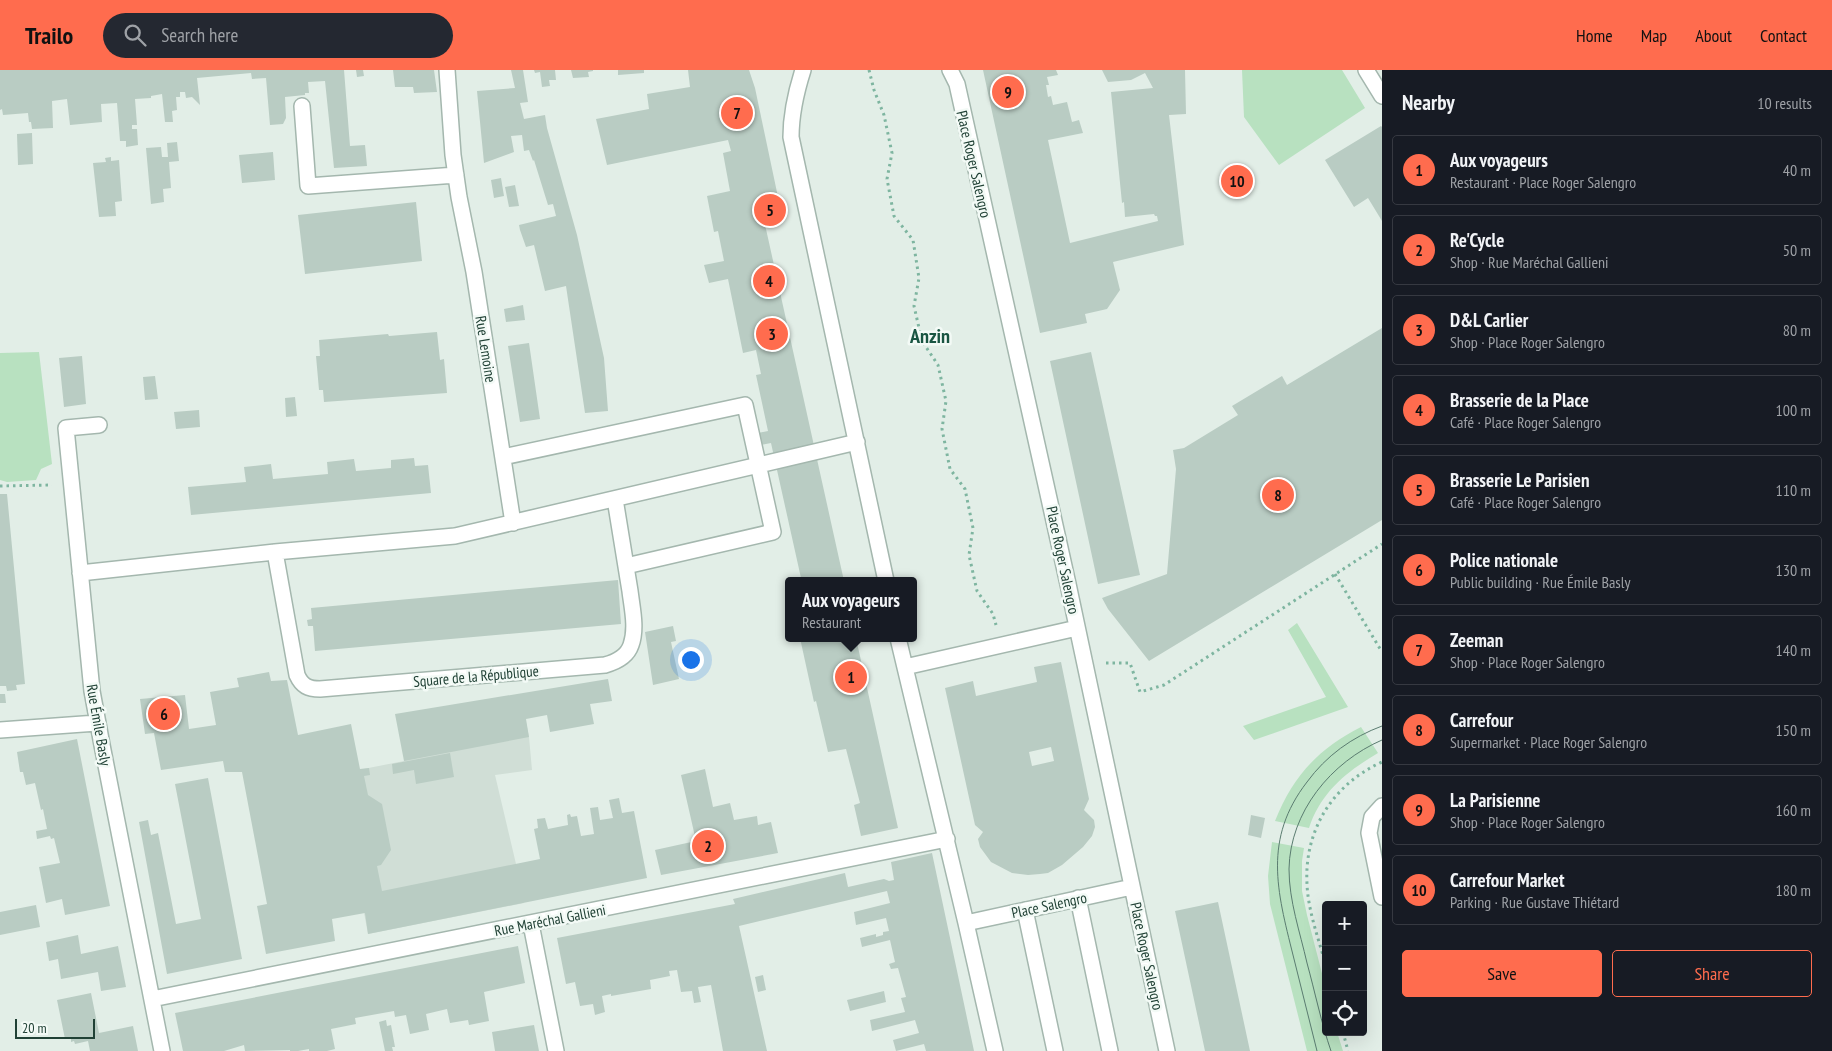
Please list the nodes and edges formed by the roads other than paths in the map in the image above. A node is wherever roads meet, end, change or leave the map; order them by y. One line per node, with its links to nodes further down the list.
1 (447, 70): 7 (street, Rue Lemoine)
2 (804, 70): 9 (street)
3 (950, 70): 18 (street, Place Roger Salengro)
4 (1366, 70): 5 (street)
5 (1382, 96)
6 (302, 106): 7 (street)
7 (456, 175): 10 (street, Rue Lemoine)
8 (99, 425): 16 (street, Rue Émile Basly)
9 (857, 442): 11 (street); 17 (street)
10 (503, 457): 11 (street); 13 (street, Rue Lemoine)
11 (758, 466): 12 (street); 15 (street)
12 (615, 499): 13 (street); 15 (street, Square de la République)
13 (513, 523): 14 (street)
14 (275, 552): 15 (street, Square de la République); 16 (street)
15 (626, 566)
16 (80, 573): 21 (street, Rue Émile Basly)
17 (885, 577)
18 (1078, 628): 20 (street); 25 (street, Place Roger Salengro)
19 (899, 642): 20 (street)
20 (905, 667): 24 (street)
21 (97, 723): 22 (street); 31 (street, Rue Émile Basly)
22 (0, 730)
23 (1382, 806): 26 (street)
24 (946, 839): 29 (street); 30 (street, Rue Maréchal Gallieni)
25 (1132, 887): 27 (street, Place Salengro); 37 (street, Place Roger Salengro)
26 (1382, 897)
27 (1078, 898): 28 (street, Place Salengro); 36 (street)
28 (1025, 910): 29 (street, Place Salengro); 35 (street)
29 (966, 923): 34 (street)
30 (531, 924): 31 (street, Rue Maréchal Gallieni); 33 (street)
31 (152, 999): 32 (street, Rue Émile Basly)
32 (162, 1051)
33 (556, 1051)
34 (995, 1051)
35 (1055, 1051)
36 (1110, 1051)
37 (1167, 1051)

